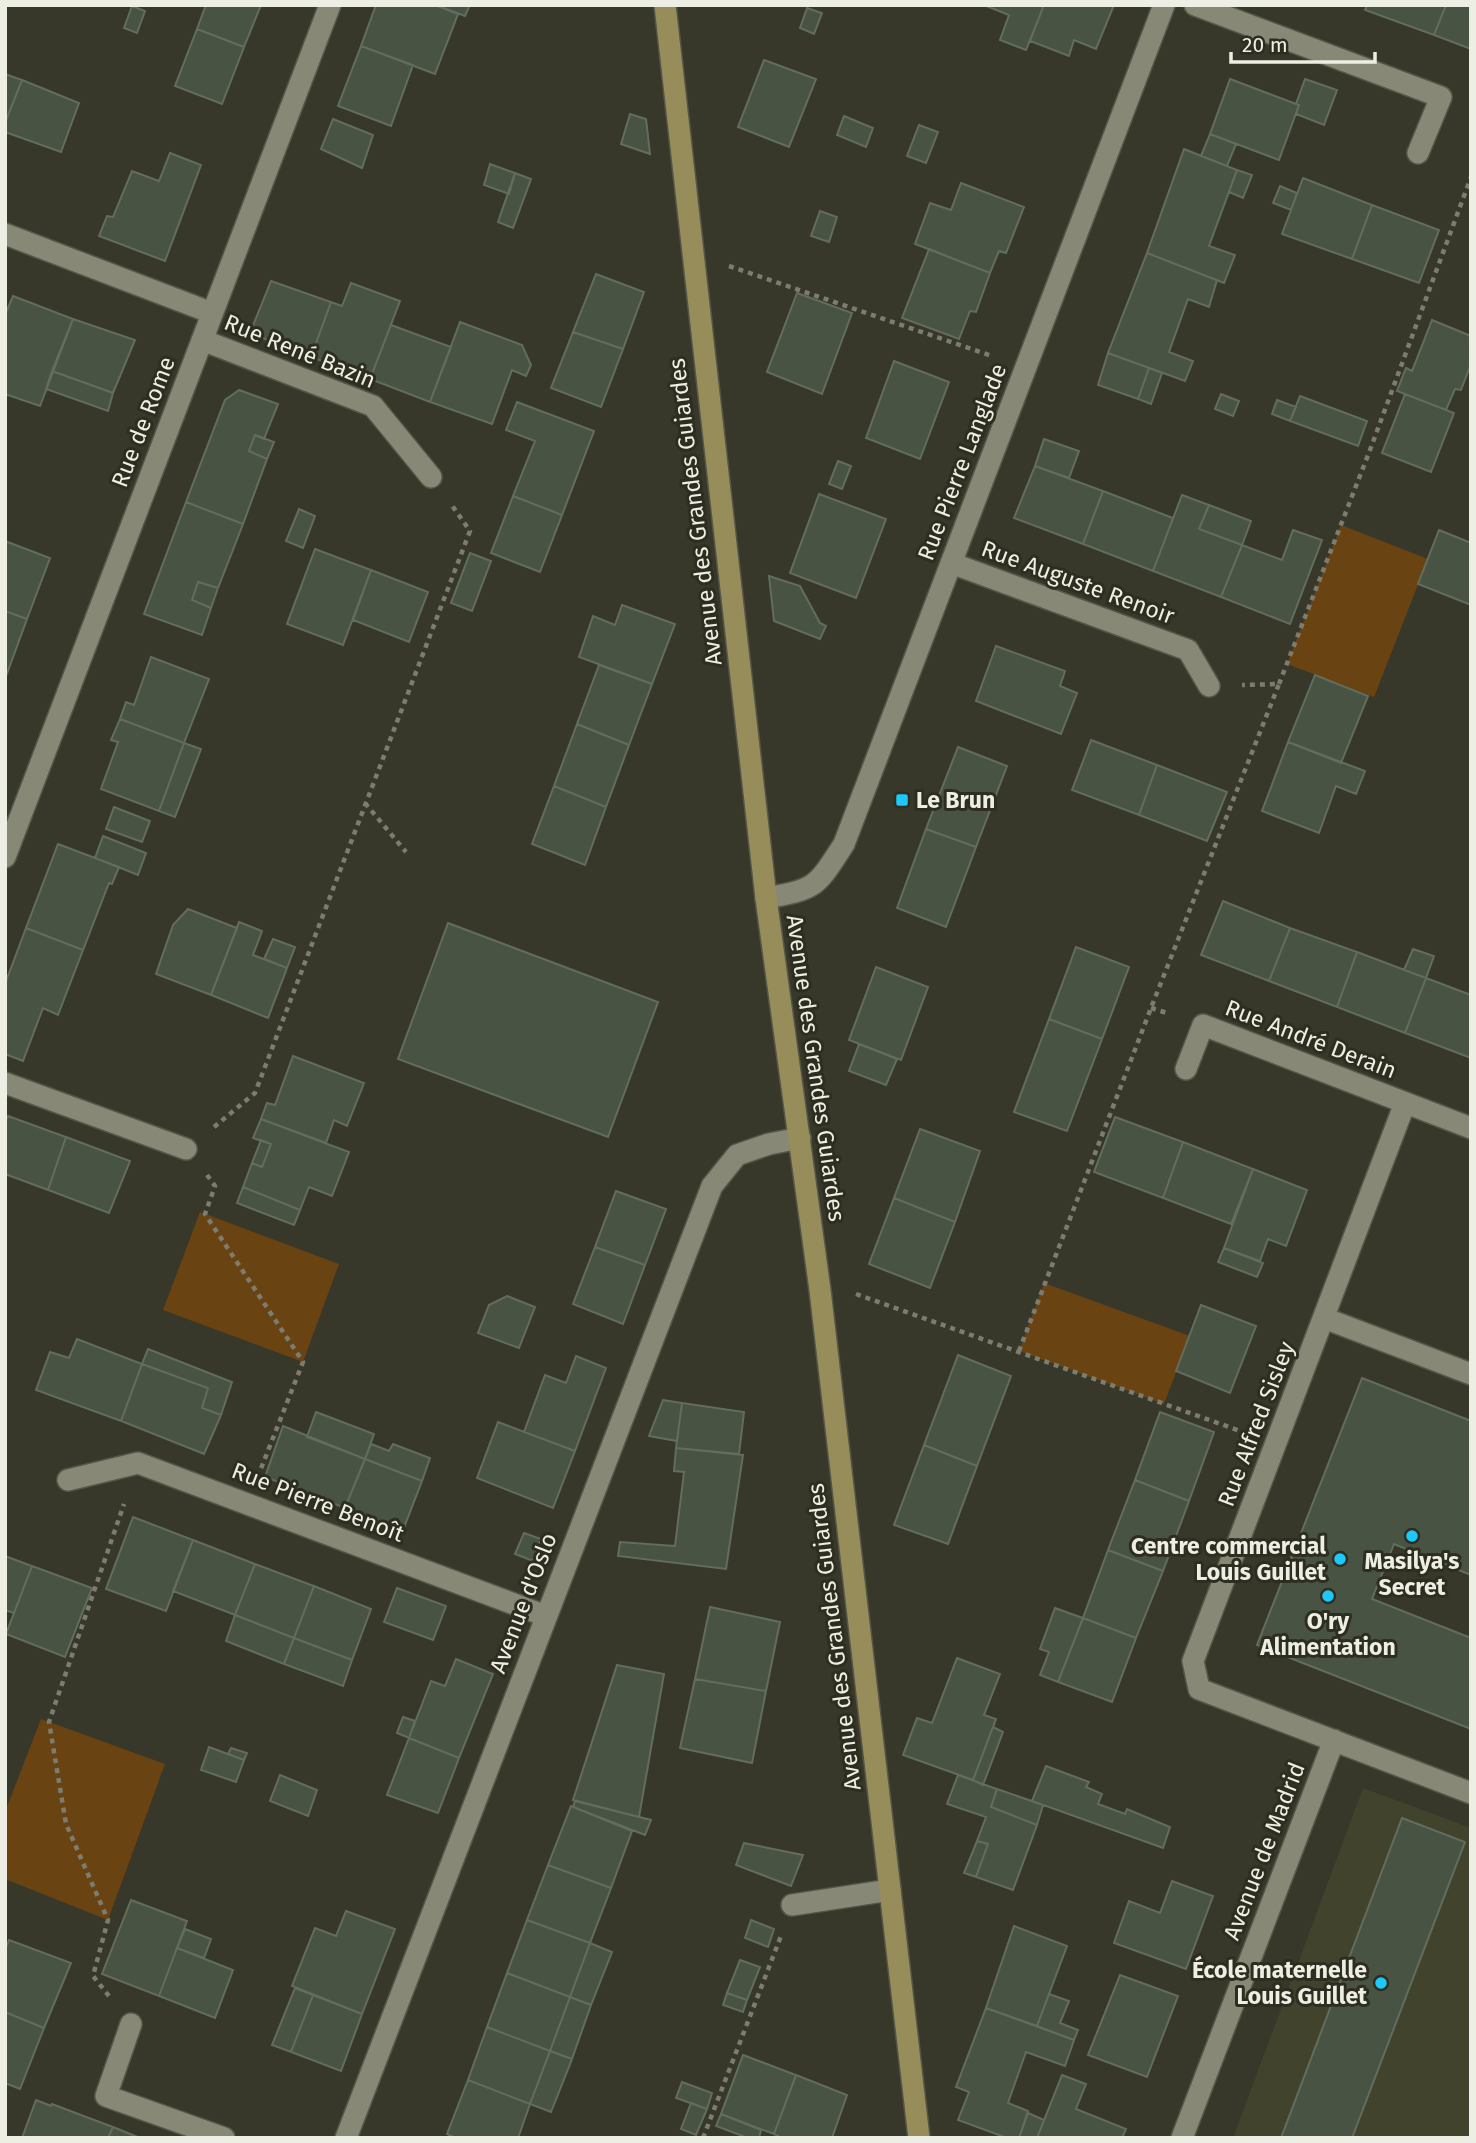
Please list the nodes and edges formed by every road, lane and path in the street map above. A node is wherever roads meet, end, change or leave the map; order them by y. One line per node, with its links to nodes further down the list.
1 (330, 5): 9 (street, Rue de Rome)
2 (665, 5): 8 (street, Avenue des Grandes Guiardes)
3 (1164, 5): 11 (street, Rue Pierre Langlade)
4 (1195, 5): 5 (street)
5 (1418, 153)
6 (1471, 177): 14 (path)
7 (5, 234): 9 (street)
8 (691, 253): 11 (path); 19 (street, Avenue des Grandes Guiardes)
9 (212, 313): 10 (street, Rue de Rome)
10 (202, 340): 12 (street, Rue René Bazin); 18 (street, Rue de Rome)
11 (1026, 368): 13 (street, Rue Pierre Langlade)
12 (431, 477): 16 (path)
13 (951, 563): 15 (street, Rue Auguste Renoir); 19 (street, Rue Pierre Langlade)
14 (1279, 684): 15 (path); 28 (path)
15 (1209, 686)
16 (365, 802): 17 (path); 25 (path)
17 (405, 852)
18 (5, 857)
19 (766, 898): 24 (street, Avenue des Grandes Guiardes)
20 (1186, 1069): 22 (street, Rue André Derain)
21 (5, 1083): 25 (street)
22 (1405, 1103): 23 (street); 27 (street, Rue Alfred Sisley)
23 (1471, 1128)
24 (800, 1138): 26 (street, Avenue des Grandes Guiardes); 34 (street, Avenue d'Oslo)
25 (186, 1149): 33 (path)
26 (820, 1290): 28 (path); 37 (street, Avenue des Grandes Guiardes)
27 (1324, 1318): 29 (street); 30 (street, Rue Alfred Sisley)
28 (1019, 1351): 30 (path)
29 (1471, 1374)
30 (1277, 1444): 35 (street, Rue Alfred Sisley)
31 (138, 1463): 32 (street); 33 (street, Rue Pierre Benoît); 39 (path)
32 (68, 1480)
33 (247, 1504): 34 (street, Rue Pierre Benoît)
34 (547, 1616): 41 (street, Avenue d'Oslo)
35 (1334, 1740): 36 (street, Rue Alfred Sisley); 44 (street, Avenue de Madrid)
36 (1471, 1793)
37 (890, 1890): 38 (street); 43 (street, Avenue des Grandes Guiardes)
38 (792, 1905): 42 (path)
39 (131, 2024): 40 (street)
40 (224, 2138)
41 (346, 2138)
42 (703, 2138)
43 (919, 2138)
44 (1182, 2138)

